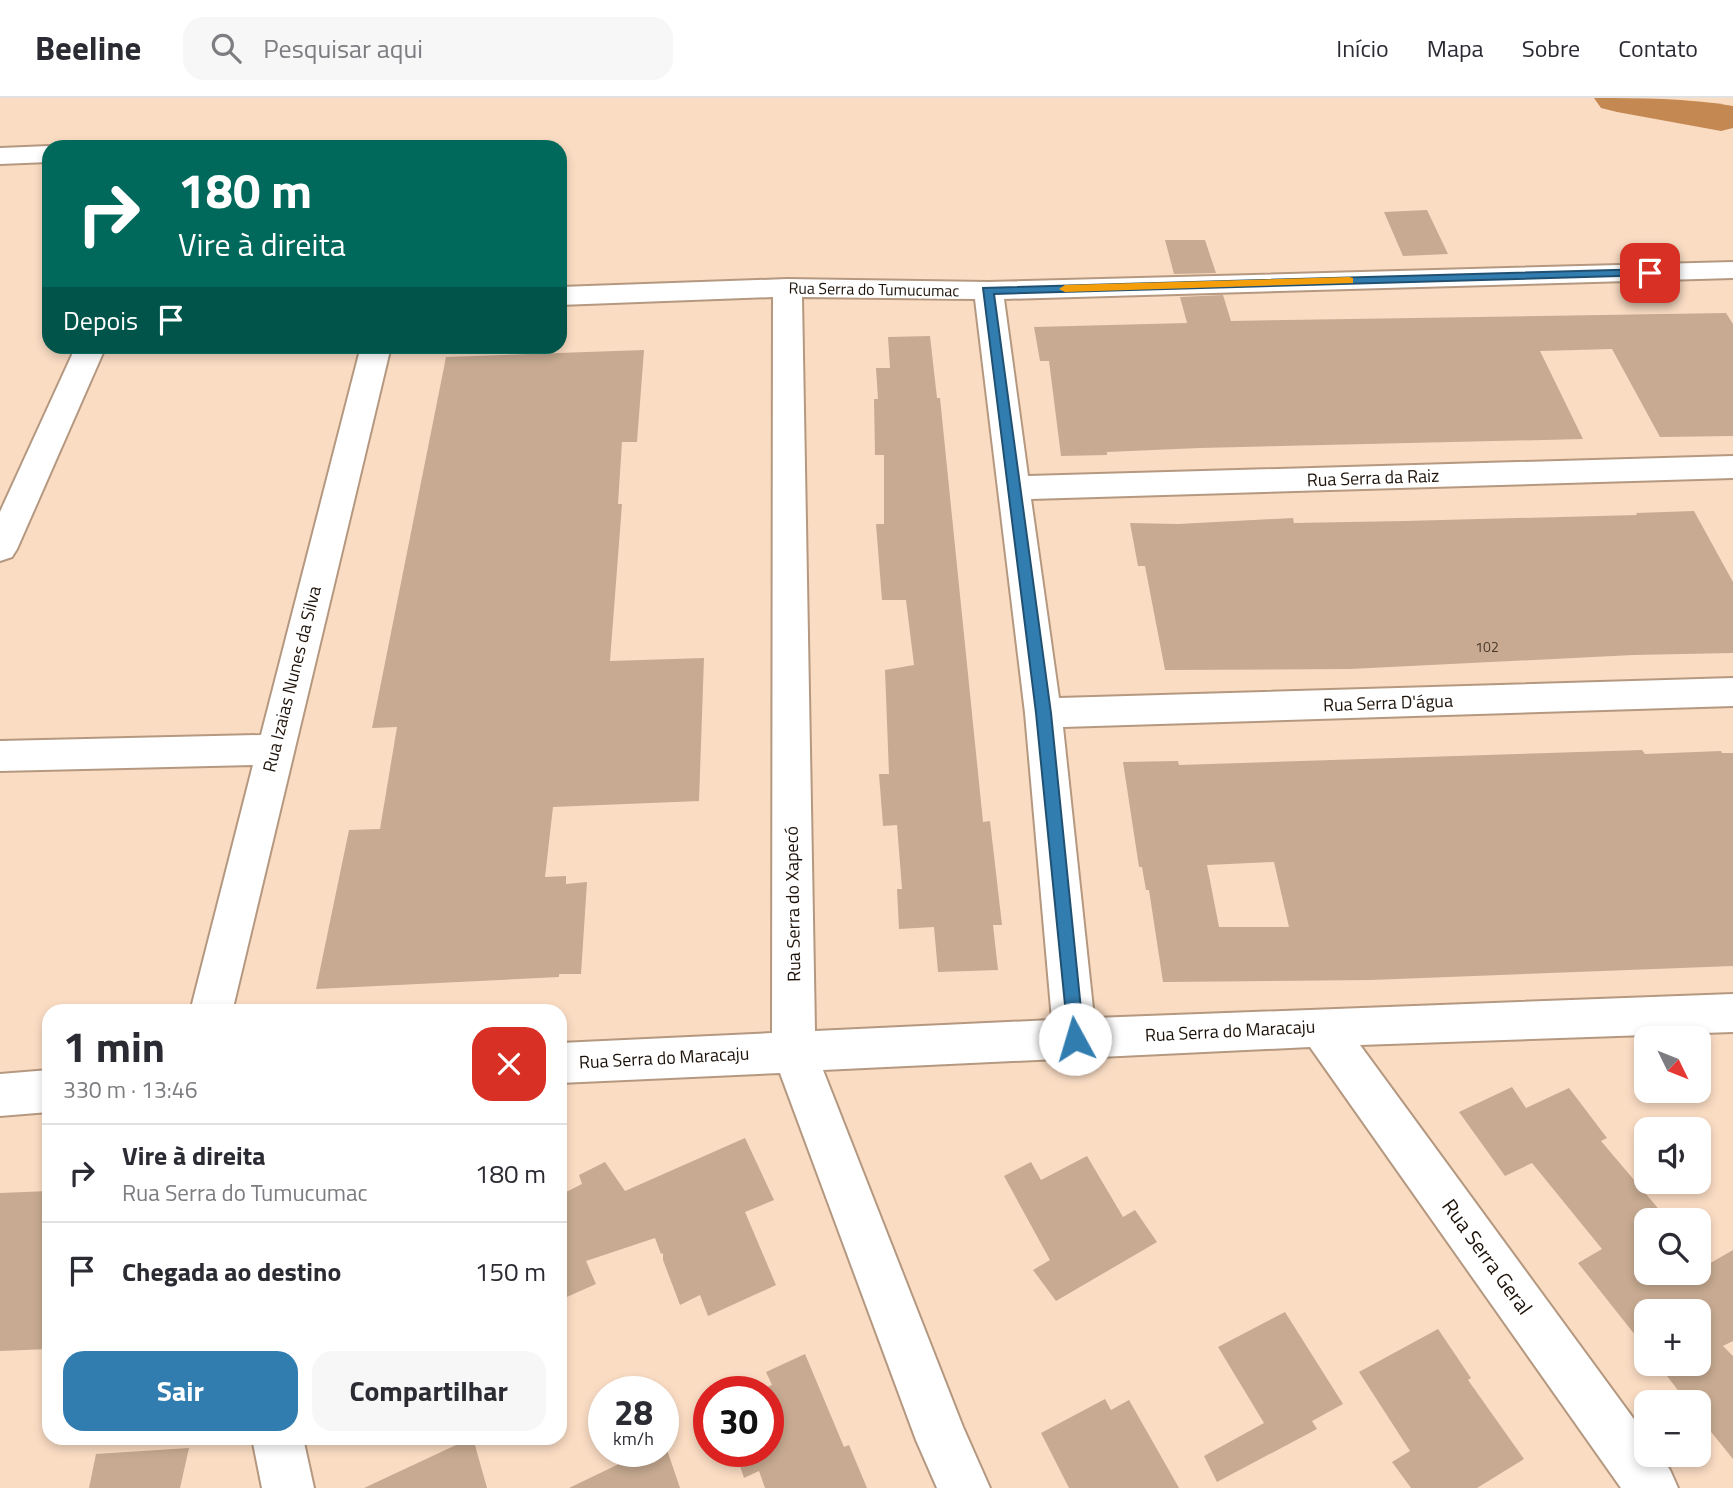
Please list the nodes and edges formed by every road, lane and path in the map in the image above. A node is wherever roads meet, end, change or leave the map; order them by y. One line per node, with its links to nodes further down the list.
1 (42, 154): 2 (street)
2 (0, 156)
3 (1733, 270): 5 (street, Rua Serra do Tumucumac)
4 (787, 288): 5 (street, Rua Serra do Tumucumac); 6 (street, Rua Serra do Tumucumac); 20 (street, Rua Serra do Xapecó)
5 (988, 291): 10 (street)
6 (567, 296)
7 (88, 354): 11 (street)
8 (374, 354): 14 (street, Rua Izaias Nunes da Silva)
9 (1733, 467): 10 (street, Rua Serra da Raiz)
10 (1014, 488): 13 (street)
11 (0, 549)
12 (1733, 692): 13 (street, Rua Serra D'água)
13 (1043, 713): 19 (street)
14 (274, 750): 15 (street); 16 (street, Rua Izaias Nunes da Silva)
15 (0, 756)
16 (213, 1004)
17 (1733, 1013): 18 (street, Rua Serra do Maracaju)
18 (1321, 1027): 19 (street, Rua Serra do Maracaju); 27 (street, Rua Serra Geral)
19 (1075, 1039): 20 (street, Rua Serra do Maracaju)
20 (794, 1053): 21 (street, Rua Serra do Maracaju); 26 (street, Rua Serra do Xapecó)
21 (567, 1063)
22 (42, 1092): 23 (street)
23 (0, 1095)
24 (279, 1445): 25 (street)
25 (288, 1488)
26 (964, 1488)
27 (1652, 1488)

